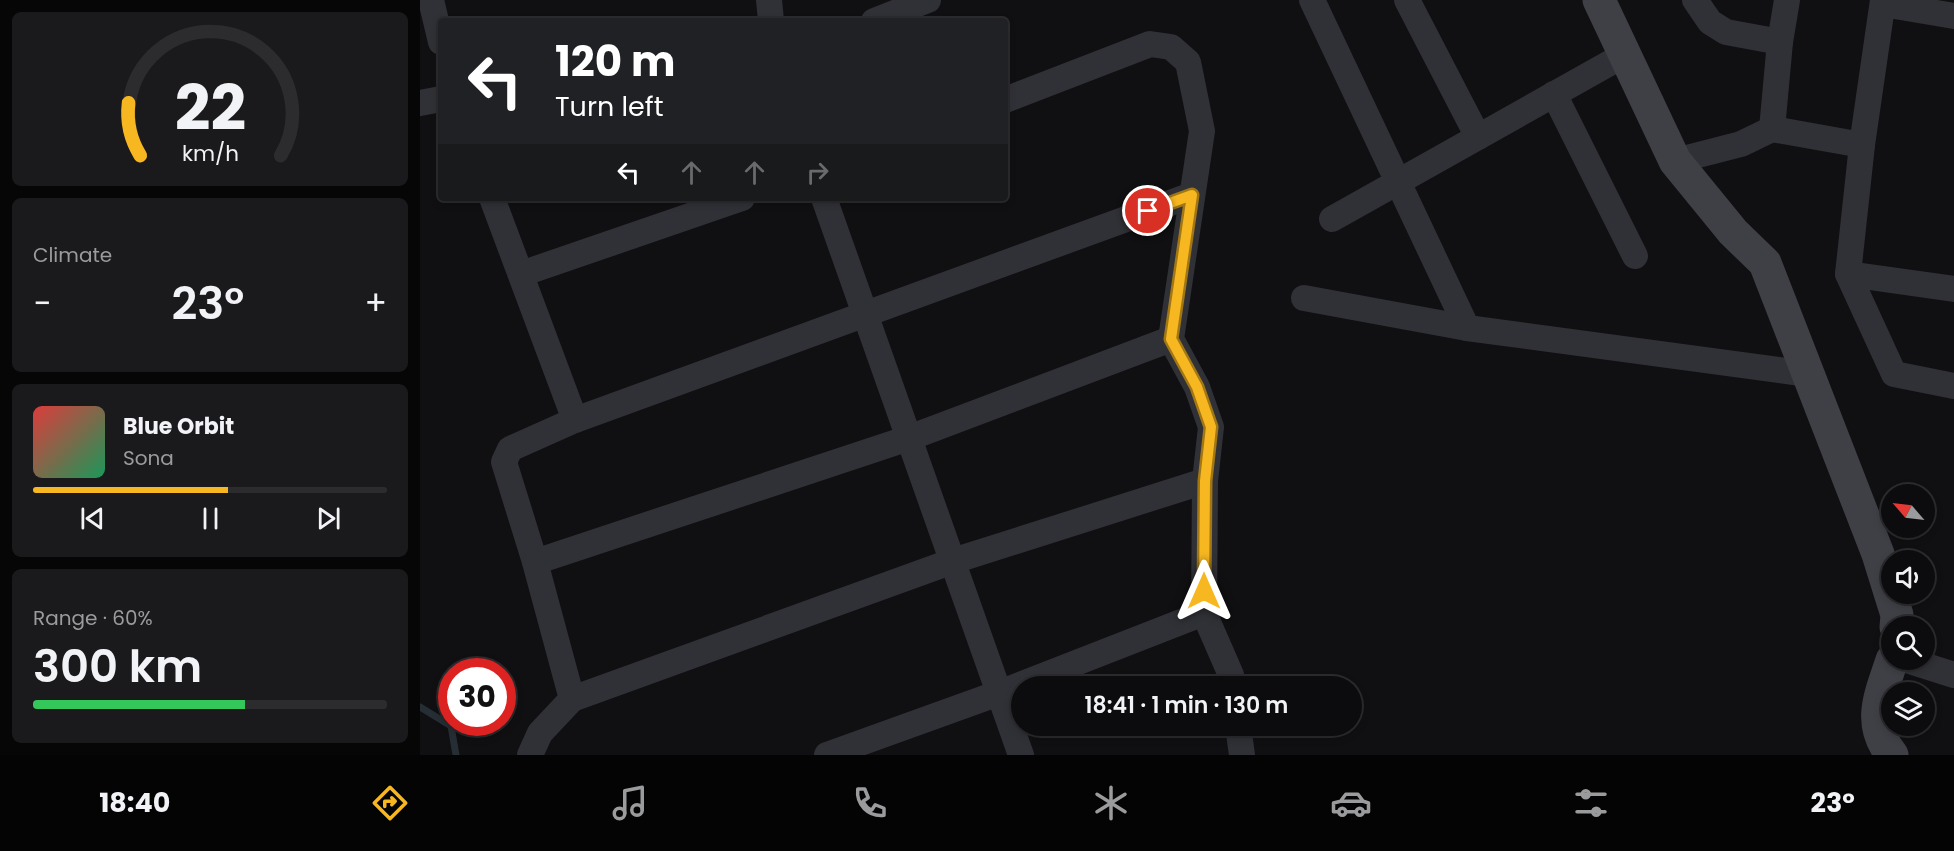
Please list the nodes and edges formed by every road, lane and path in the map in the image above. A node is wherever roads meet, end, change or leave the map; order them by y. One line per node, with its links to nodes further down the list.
1 (431, 0): 13 (street)
2 (769, 0): 11 (street)
3 (928, 0): 12 (street)
4 (1312, 0): 24 (street)
5 (1407, 0): 21 (street)
6 (1599, 0): 15 (street)
7 (1695, 0): 14 (street)
8 (1787, 0): 14 (street)
9 (1883, 2): 10 (street); 22 (street)
10 (1954, 16)
11 (771, 18)
12 (882, 18)
13 (438, 29)
14 (1780, 42): 20 (street)
15 (1624, 55): 16 (street); 23 (street)
16 (1554, 94): 21 (street); 30 (street)
17 (1008, 99): 25 (street)
18 (438, 100): 19 (street)
19 (420, 104)
20 (1772, 129): 22 (street); 23 (street)
21 (1478, 137): 24 (street)
22 (1862, 145): 32 (street)
23 (1675, 161): 38 (street)
24 (1398, 181): 29 (street); 36 (street)
25 (1192, 195): 35 (street); 37 (street)
26 (493, 201): 31 (street)
27 (733, 201): 31 (street)
28 (825, 201): 35 (street)
29 (1332, 219)
30 (1635, 256)
31 (520, 274): 40 (street)
32 (1848, 274): 33 (street); 39 (street)
33 (1954, 289)
34 (1304, 297): 36 (street)
35 (865, 315): 40 (street); 41 (street)
36 (1467, 328): 38 (street)
37 (1171, 339): 41 (street); 42 (street)
38 (1808, 374): 46 (street)
39 (1954, 386)
40 (575, 420): 44 (street)
41 (909, 438): 43 (street); 44 (street)
42 (1205, 481): 43 (street); 45 (street)
43 (953, 561): 51 (street); 52 (street)
44 (536, 562): 52 (street)
45 (1204, 613): 50 (street); 51 (street)
46 (1897, 616)
47 (1935, 669): 49 (street)
48 (1889, 670): 58 (street)
49 (1954, 675)
50 (1231, 676)
51 (999, 693): 55 (street); 56 (street)
52 (572, 699): 54 (street)
53 (1239, 736): 57 (street)
54 (530, 755)
55 (827, 755)
56 (1021, 755)
57 (1242, 755)
58 (1892, 755)

